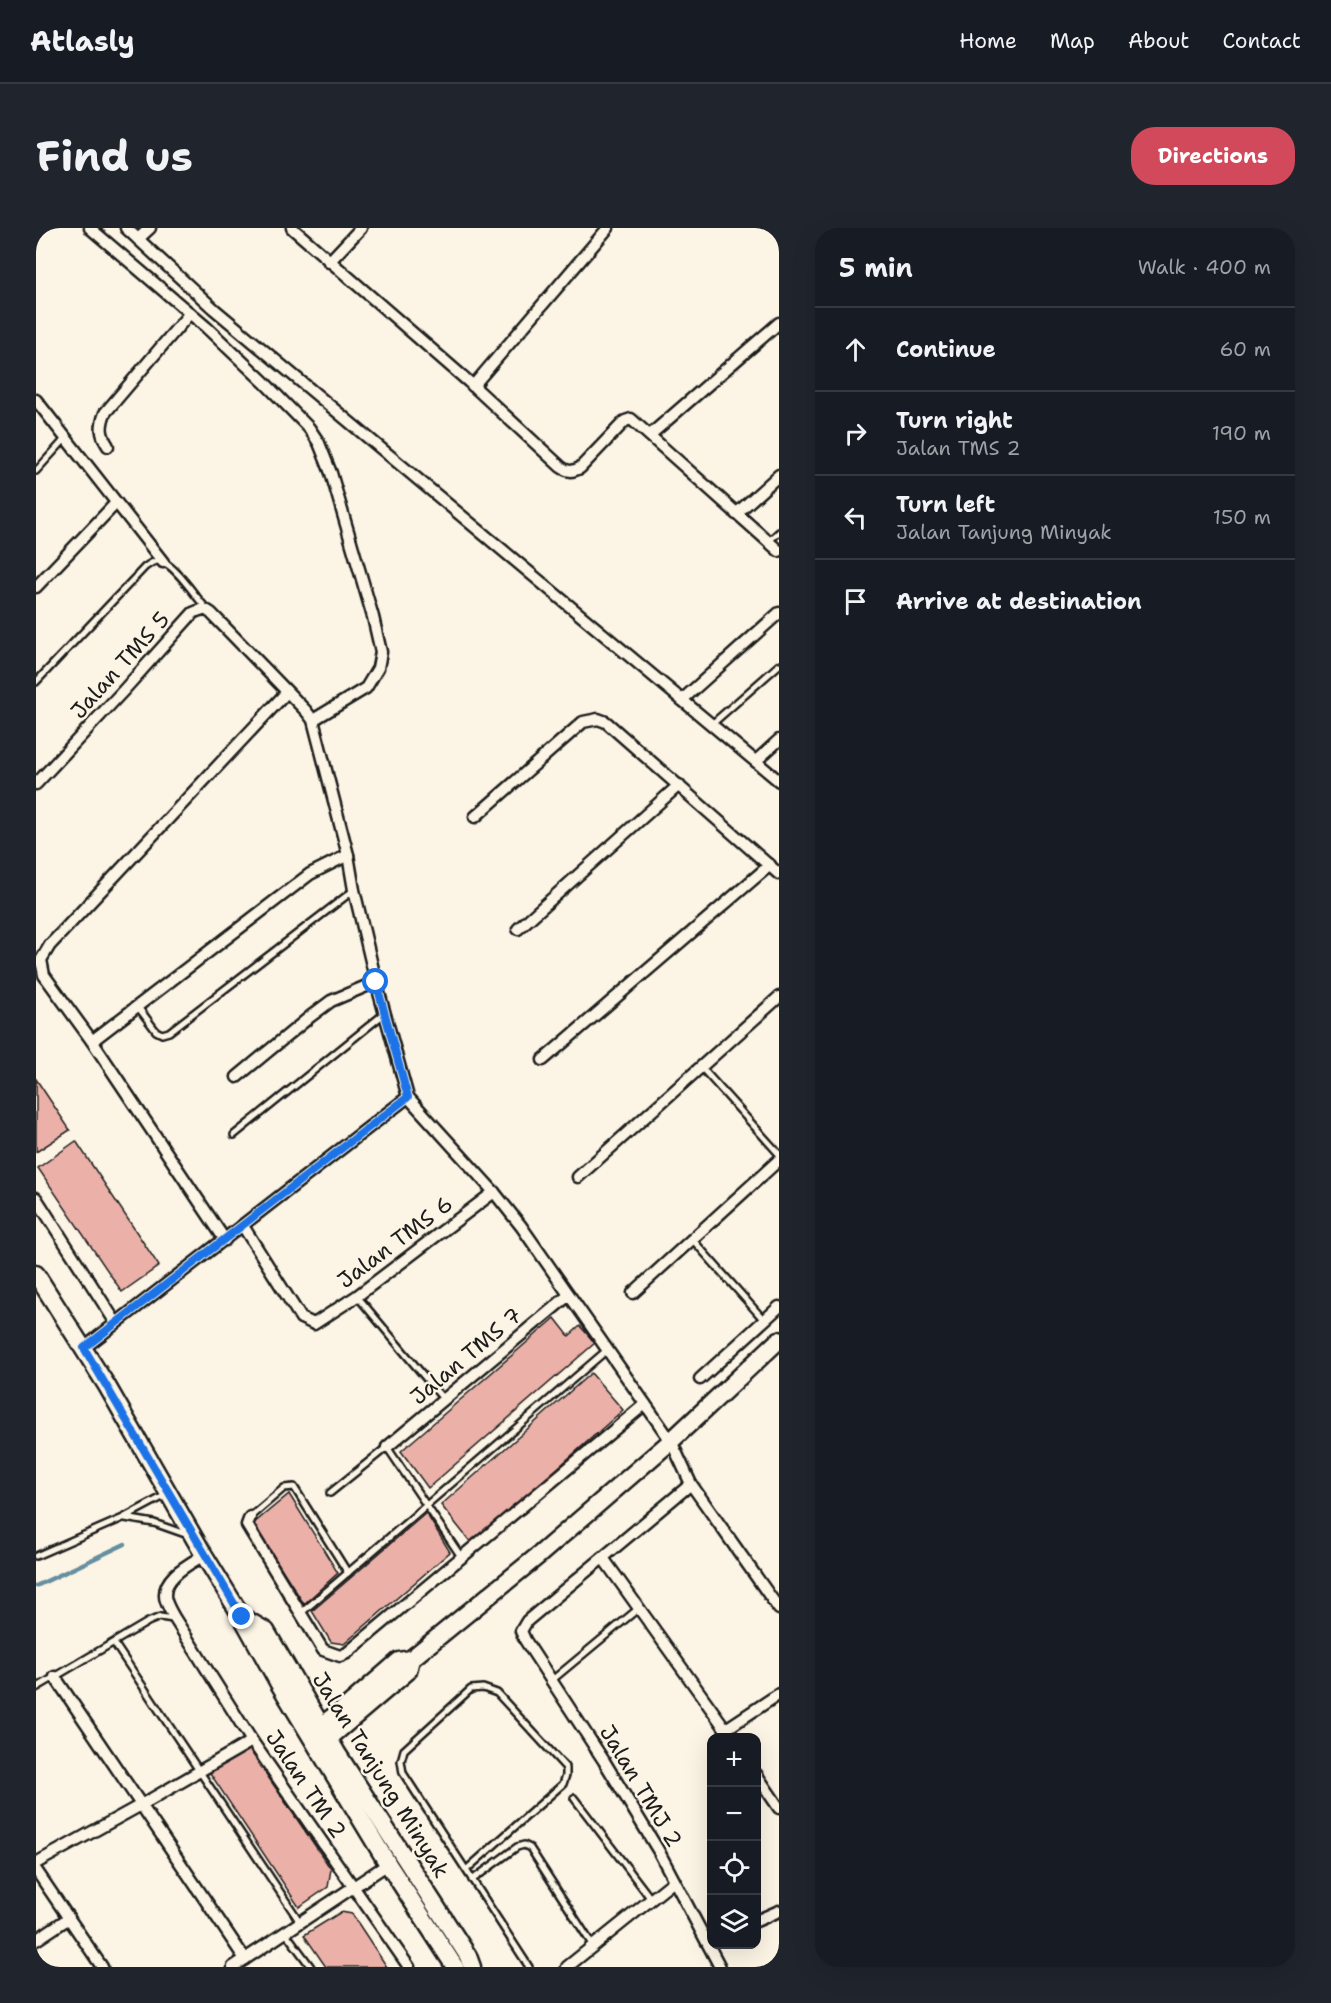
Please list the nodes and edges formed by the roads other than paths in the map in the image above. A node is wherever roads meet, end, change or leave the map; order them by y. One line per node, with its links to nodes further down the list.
1 (90, 228): 9 (street)
2 (126, 228): 7 (street)
3 (150, 228): 7 (street)
4 (292, 228): 8 (street)
5 (360, 228): 8 (street)
6 (608, 228): 13 (street)
7 (138, 239): 11 (street)
8 (329, 262): 13 (street)
9 (190, 314): 12 (street); 17 (street)
10 (779, 323): 15 (street)
11 (248, 338): 12 (street); 32 (street)
12 (235, 355): 33 (street)
13 (473, 386): 15 (street)
14 (36, 400): 16 (street)
15 (650, 435): 21 (street)
16 (66, 438): 18 (lane); 20 (street)
17 (108, 446)
18 (36, 471)
19 (779, 475): 21 (street)
20 (116, 503): 25 (street); 26 (street)
21 (736, 514): 23 (street)
22 (779, 532): 23 (lane)
23 (769, 542): 24 (street)
24 (779, 551)
25 (162, 562): 27 (lane); 30 (lane)
26 (36, 587)
27 (209, 611): 31 (street); 38 (street, Jalan TMS 5)
28 (779, 613): 32 (street)
29 (779, 664): 34 (lane)
30 (36, 682)
31 (287, 692): 33 (street); 50 (street)
32 (682, 700): 34 (street)
33 (313, 720): 41 (street)
34 (712, 724): 36 (street)
35 (779, 740): 36 (street)
36 (756, 761): 37 (street)
37 (779, 781)
38 (36, 784)
39 (679, 785): 40 (street); 42 (street); 45 (street)
40 (475, 818)
41 (348, 855): 44 (street); 48 (street)
42 (770, 865): 43 (street); 51 (street)
43 (779, 874)
44 (354, 890): 46 (street); 48 (lane)
45 (518, 929)
46 (376, 982): 49 (street); 53 (street)
47 (779, 997): 52 (street)
48 (138, 1007): 50 (street)
49 (385, 1013): 54 (street); 55 (lane)
50 (92, 1041): 63 (street)
51 (543, 1059)
52 (701, 1067): 56 (lane); 58 (street)
53 (237, 1077)
54 (408, 1097): 59 (street); 61 (street)
55 (234, 1135)
56 (779, 1154)
57 (779, 1160): 62 (street)
58 (578, 1177)
59 (494, 1192): 66 (street); 67 (street, Jalan TMS 6)
60 (36, 1198): 70 (street)
61 (243, 1226): 63 (street); 67 (street, Jalan TMS 6)
62 (692, 1239): 65 (street); 69 (lane)
63 (225, 1240): 70 (street)
64 (36, 1274): 72 (main road, Jalan Tanjung Minyak)
65 (633, 1293)
66 (569, 1295): 73 (street); 75 (street, Jalan TMS 7)
67 (357, 1296): 75 (lane)
68 (779, 1307): 69 (street)
69 (764, 1320): 74 (street)
70 (116, 1323): 72 (street)
71 (779, 1340): 77 (main road)
72 (84, 1348): 80 (main road, Jalan Tanjung Minyak)
73 (607, 1350): 76 (street); 82 (lane)
74 (700, 1379)
75 (444, 1400): 78 (street, Jalan TMS 7)
76 (645, 1404): 77 (street); 88 (street)
77 (671, 1441): 79 (street); 102 (main road)
78 (387, 1447): 81 (lane); 82 (lane)
79 (691, 1484): 89 (street); 92 (street)
80 (170, 1493): 84 (lane); 85 (main road, Jalan Tanjung Minyak)
81 (330, 1493)
82 (426, 1504): 88 (lane); 90 (lane)
83 (250, 1517): 90 (lane); 93 (street)
84 (123, 1518): 85 (lane); 87 (lane)
85 (195, 1538): 86 (main road, Jalan Tanjung Minyak)
86 (204, 1555): 94 (main road, Jalan Tanjung Minyak); 95 (street, Jalan TM 2)
87 (36, 1557)
88 (462, 1558): 93 (street)
89 (603, 1558): 91 (street); 99 (street, Jalan TMJ 2)
90 (348, 1573): 93 (lane)
91 (639, 1608): 99 (lane); 103 (street)
92 (779, 1610)
93 (301, 1613)
94 (242, 1617): 97 (main road, Jalan Tanjung Minyak); 104 (main road, Jalan Tanjung Minyak)
95 (175, 1619): 96 (lane); 105 (street, Jalan TM 2)
96 (114, 1643): 98 (lane); 106 (lane)
97 (288, 1669): 102 (main road); 104 (main road, Jalan Tanjung Minyak)
98 (55, 1677): 100 (lane); 110 (street)
99 (551, 1681): 117 (street, Jalan TMJ 2)
100 (36, 1688)
101 (779, 1694): 103 (street)
102 (351, 1712): 104 (main road); 107 (main road)
103 (729, 1733)
104 (320, 1736): 107 (main road, Jalan Tanjung Minyak); 113 (main road, Jalan Tanjung Minyak)
105 (252, 1741): 106 (street); 118 (street, Jalan TM 2)
106 (200, 1771): 110 (street); 123 (lane)
107 (351, 1772): 135 (main road, Jalan Tanjung Minyak)
108 (761, 1781): 111 (street)
109 (574, 1798): 119 (lane)
110 (141, 1805): 112 (street); 129 (street)
111 (779, 1808)
112 (36, 1863)
113 (388, 1864): 118 (street); 134 (main road, Jalan Tanjung Minyak)
114 (36, 1870): 121 (street)
115 (466, 1870): 115 (lane); 116 (lane)
116 (472, 1880): 127 (lane); 136 (lane)
117 (674, 1881): 119 (street); 125 (street, Jalan TMJ 2)
118 (353, 1887): 123 (street); 133 (street, Jalan TM 2)
119 (651, 1899): 127 (street)
120 (779, 1911): 122 (street)
121 (69, 1918): 126 (street); 130 (street)
122 (761, 1919)
123 (300, 1922): 124 (street)
124 (285, 1932): 129 (street); 132 (lane)
125 (707, 1938)
126 (36, 1940)
127 (593, 1946): 137 (street)
128 (712, 1949): 138 (street, Jalan TMJ 2)
129 (245, 1959): 131 (street)
130 (102, 1967)
131 (233, 1967)
132 (311, 1967)
133 (410, 1967)
134 (455, 1967)
135 (472, 1967)
136 (529, 1967)
137 (567, 1967)
138 (720, 1967)

